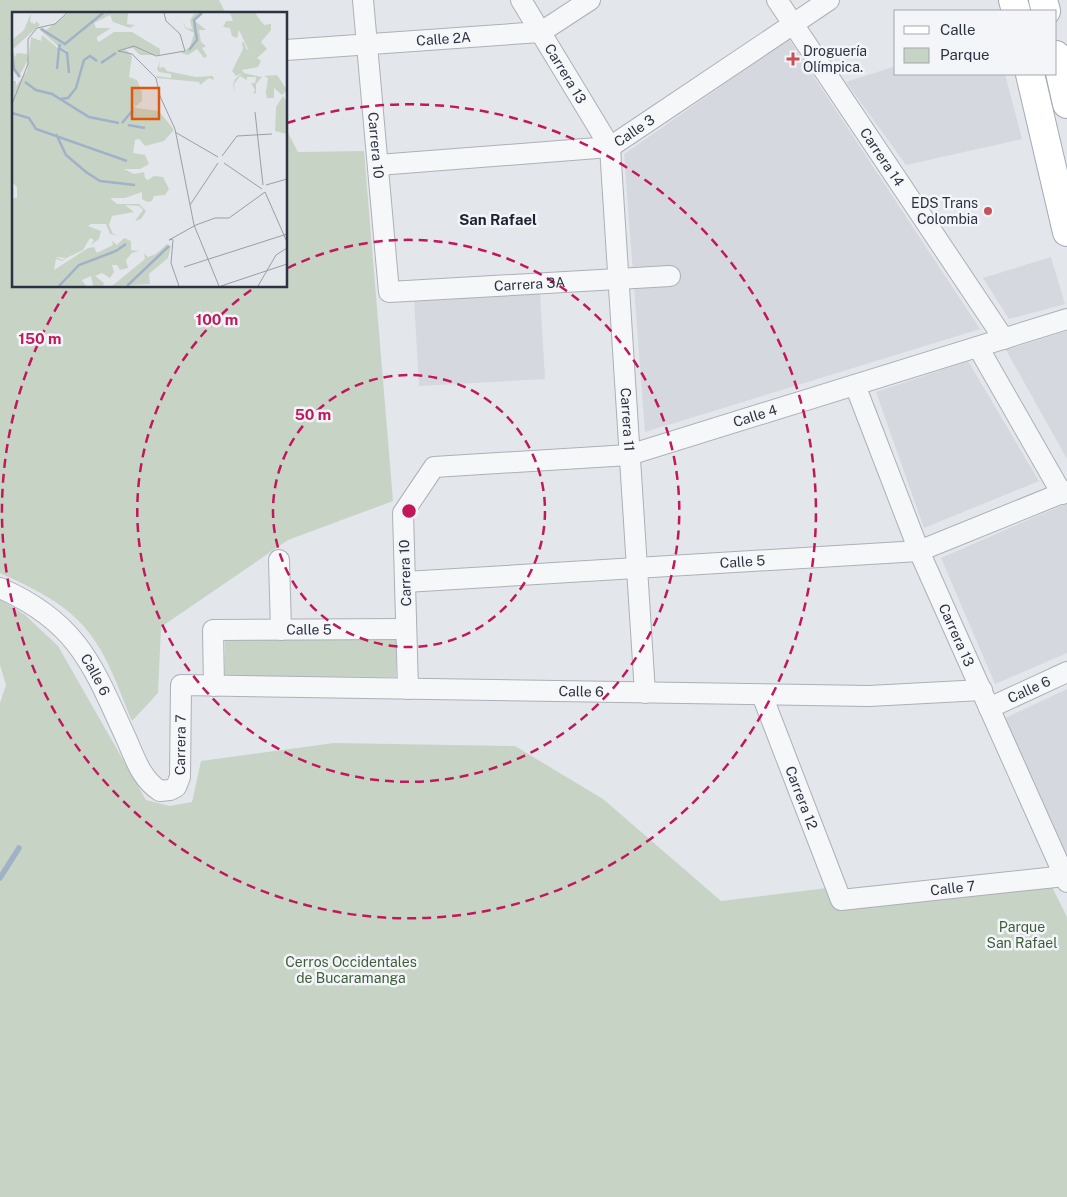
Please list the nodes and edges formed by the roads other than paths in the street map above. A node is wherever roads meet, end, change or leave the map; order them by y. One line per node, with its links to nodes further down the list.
1 (363, 0): 8 (street, Carrera 10)
2 (521, 0): 7 (street, Carrera 13)
3 (590, 0): 7 (street, Calle 2A)
4 (777, 0): 6 (street, Carrera 14)
5 (829, 0): 6 (street, Calle 3)
6 (794, 25): 13 (street, Calle 3); 20 (street, Carrera 14)
7 (540, 32): 8 (street, Calle 2A); 13 (street, Carrera 13)
8 (367, 45): 9 (street, Calle 2A); 14 (street, Carrera 10)
9 (288, 50)
10 (1057, 59): 12 (main road)
11 (1030, 75): 15 (main road)
12 (1067, 104)
13 (610, 147): 14 (street, Calle 3); 17 (street, Carrera 11)
14 (378, 165): 18 (street, Carrera 10)
15 (1067, 232)
16 (670, 276): 17 (street, Carrera 3A)
17 (618, 279): 18 (street, Carrera 3A); 23 (street, Carrera 11)
18 (389, 292)
19 (1067, 319): 20 (street, Calle 4)
20 (1004, 339): 21 (street, Calle 4)
21 (978, 347): 22 (street, Calle 4); 25 (street)
22 (856, 385): 23 (street, Calle 4); 26 (street, Carrera 13)
23 (629, 455): 24 (street, Calle 4); 28 (street, Carrera 11)
24 (434, 467): 29 (street, Carrera 10)
25 (1064, 493): 26 (street, Calle 5)
26 (919, 551): 28 (street, Calle 5); 39 (street, Carrera 13)
27 (279, 560): 32 (street)
28 (636, 567): 29 (street, Calle 5); 37 (street, Carrera 11)
29 (405, 582): 31 (street, Carrera 10)
30 (0, 588): 40 (street, Calle 6)
31 (406, 629): 32 (street, Calle 5); 36 (street, Carrera 10)
32 (281, 630): 35 (street, Calle 5)
33 (1067, 672): 39 (street, Calle 6)
34 (181, 685): 35 (street, Calle 6); 40 (street, Carrera 7)
35 (214, 686): 36 (street, Calle 6)
36 (408, 689): 37 (street, Calle 6)
37 (645, 693): 38 (street, Calle 6)
38 (762, 695): 39 (street, Calle 6); 42 (street, Carrera 12)
39 (985, 699): 41 (street, Carrera 13)
40 (160, 791)
41 (1066, 879): 42 (street, Calle 7)
42 (841, 900)

